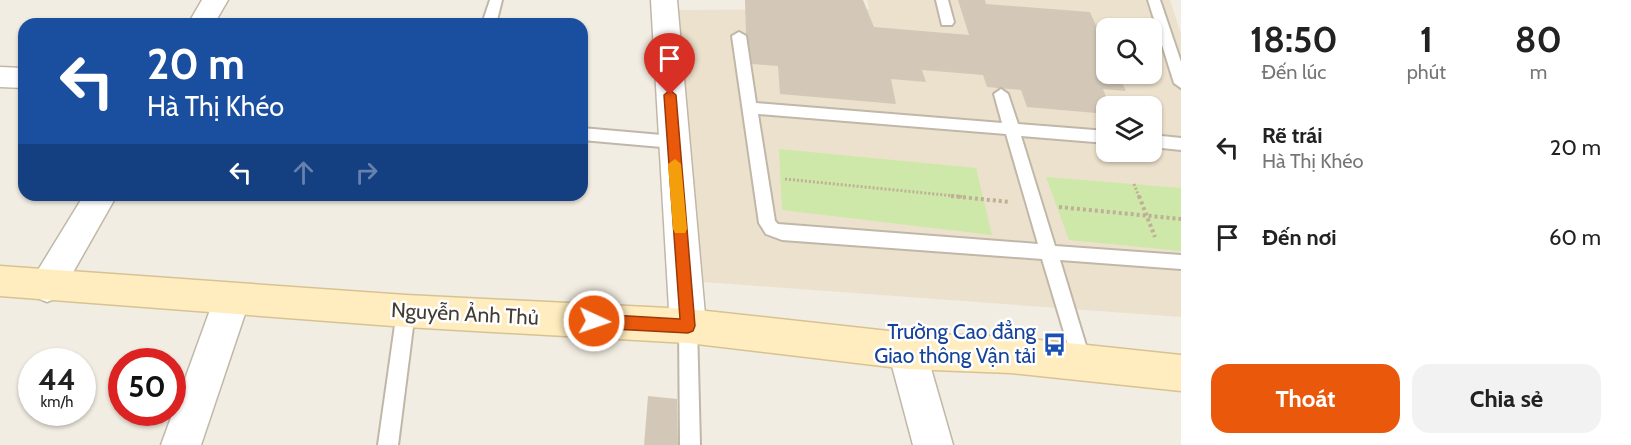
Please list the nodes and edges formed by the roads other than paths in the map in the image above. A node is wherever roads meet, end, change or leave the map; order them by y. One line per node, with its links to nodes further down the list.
1 (215, 0): 6 (street)
2 (496, 0): 7 (lane)
3 (664, 0): 18 (street)
4 (942, 0): 8 (lane)
5 (1154, 0): 12 (lane)
6 (204, 18)
7 (491, 18)
8 (947, 22)
9 (739, 36): 14 (lane)
10 (0, 77): 11 (street)
11 (18, 78)
12 (1181, 83)
13 (1001, 94): 15 (lane)
14 (750, 108): 15 (lane); 22 (lane)
15 (1012, 129): 17 (lane); 22 (lane)
16 (588, 135): 18 (lane)
17 (1096, 136)
18 (673, 142): 28 (street)
19 (1162, 142): 20 (lane)
20 (1181, 144)
21 (97, 201): 25 (street)
22 (1049, 253): 23 (lane); 30 (lane)
23 (1181, 262)
24 (0, 281): 25 (main road, Nguyễn Ảnh Thủ)
25 (47, 286): 26 (main road, Nguyễn Ảnh Thủ)
26 (232, 299): 27 (main road, Nguyễn Ảnh Thủ); 32 (street)
27 (406, 310): 28 (main road, Nguyễn Ảnh Thủ); 33 (lane)
28 (688, 326): 29 (main road, Nguyễn Ảnh Thủ); 34 (lane)
29 (907, 351): 30 (main road, Nguyễn Ảnh Thủ); 35 (street)
30 (1082, 362): 31 (main road, Nguyễn Ảnh Thủ)
31 (1181, 373)
32 (182, 445)
33 (388, 445)
34 (690, 445)
35 (933, 445)

